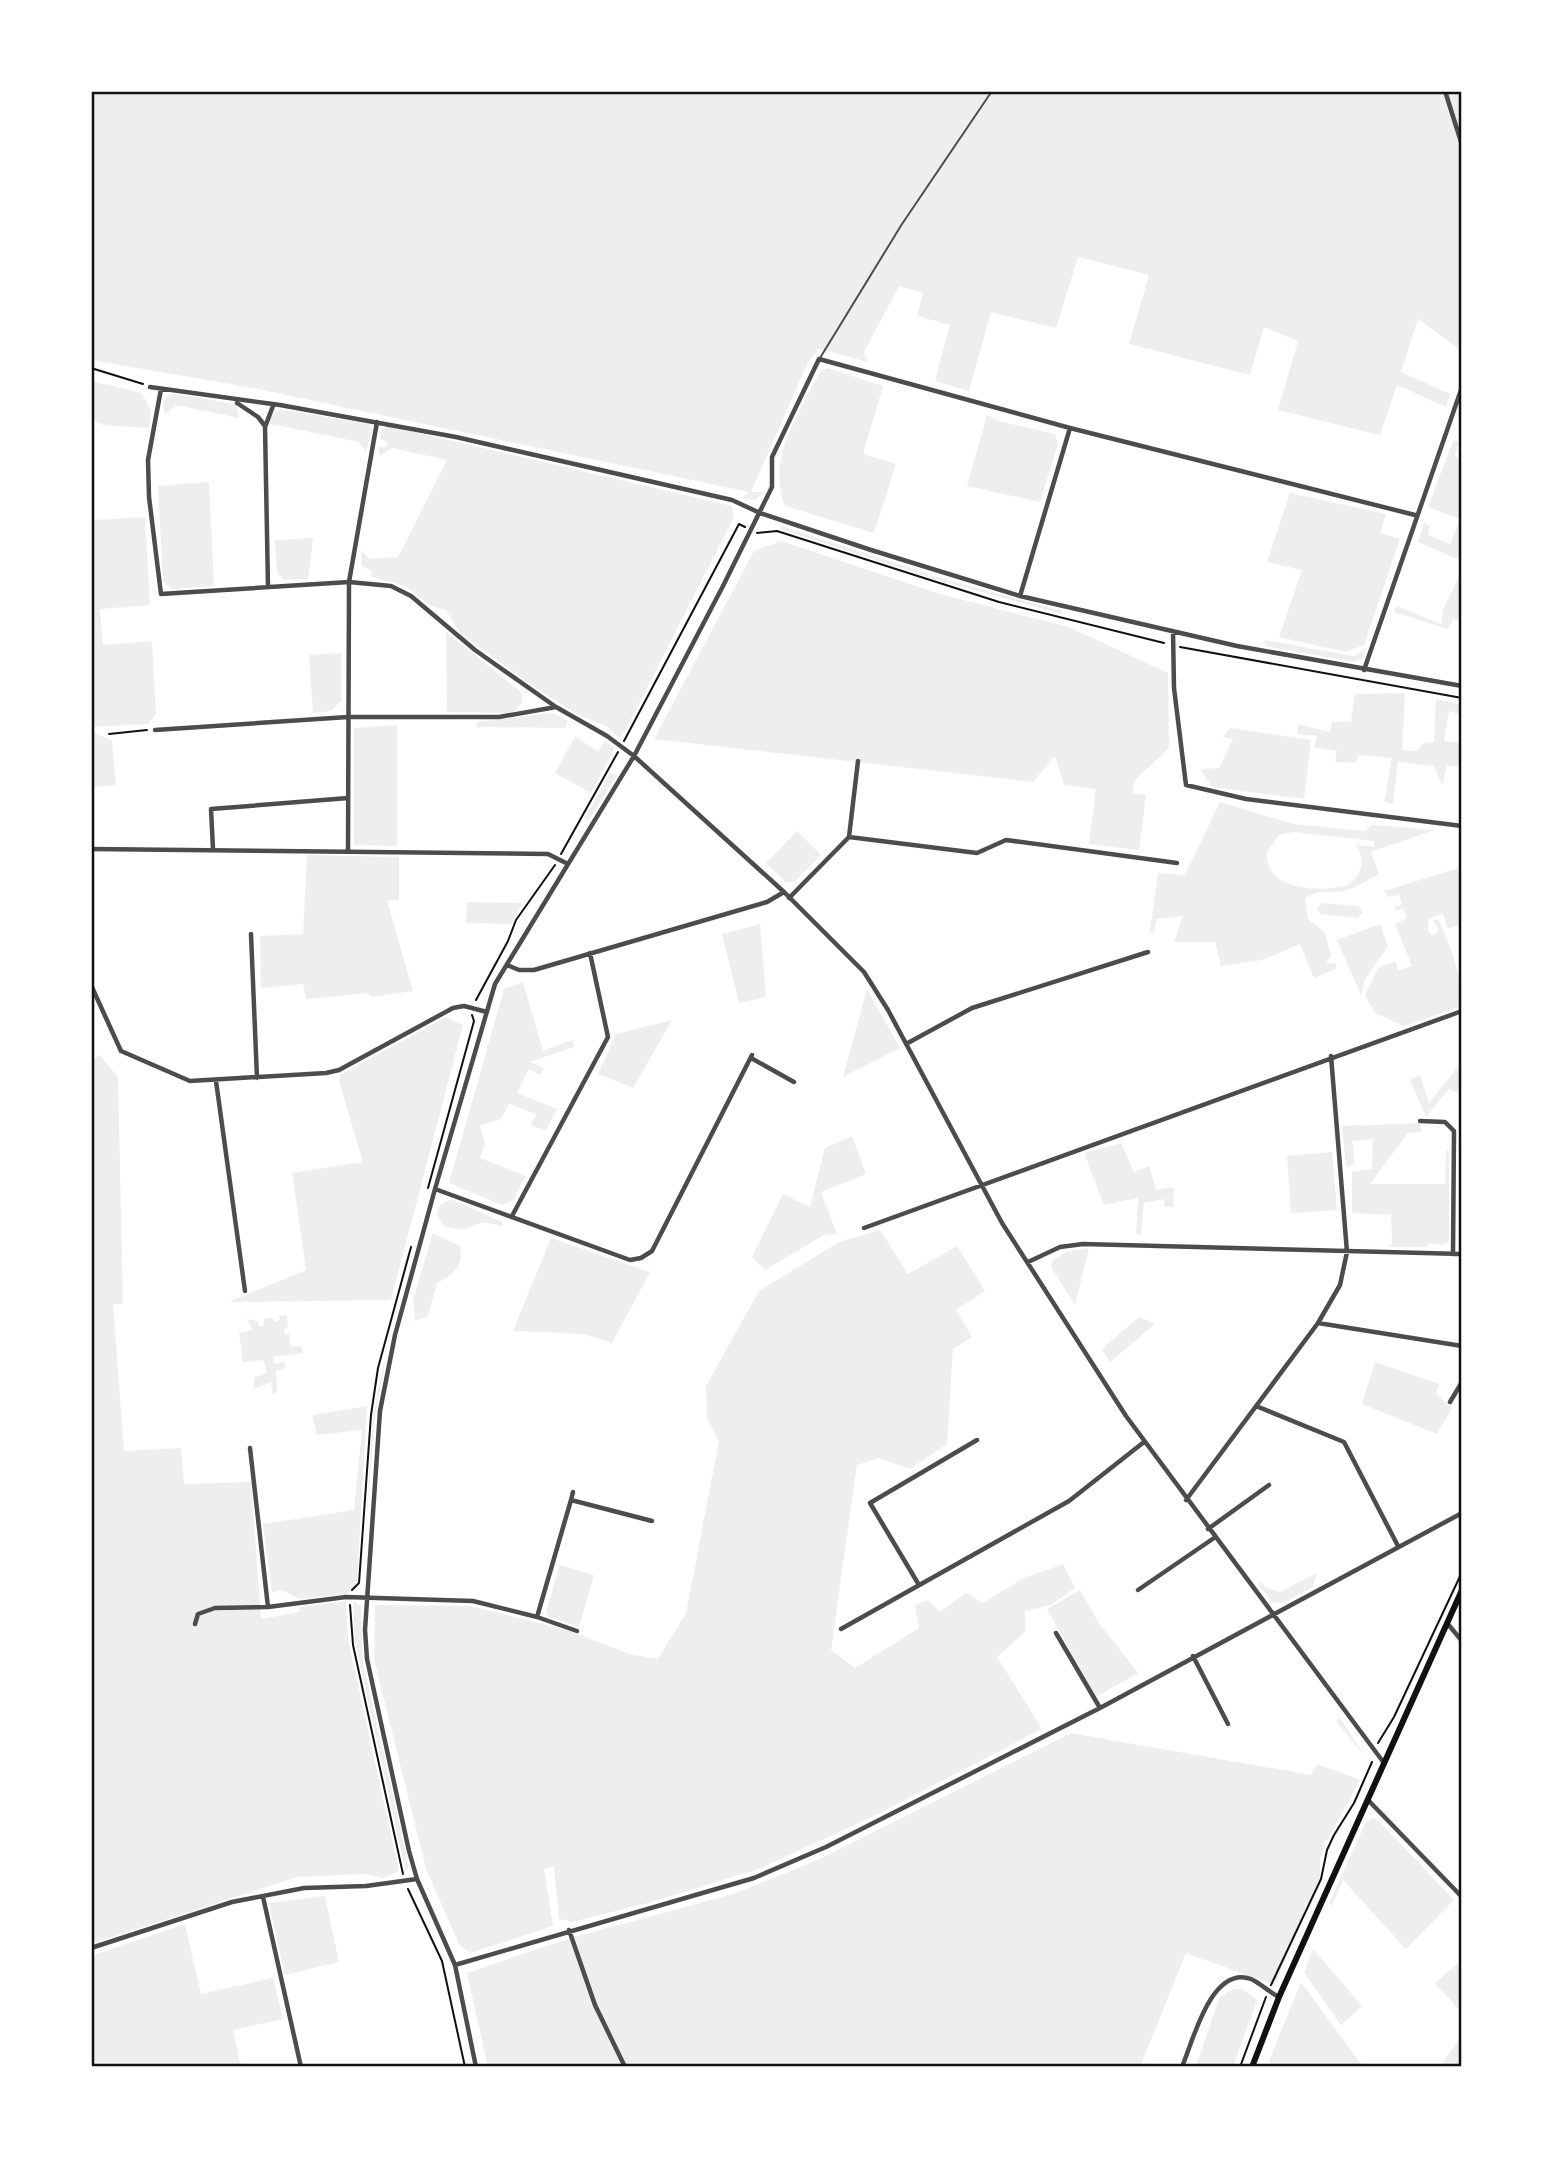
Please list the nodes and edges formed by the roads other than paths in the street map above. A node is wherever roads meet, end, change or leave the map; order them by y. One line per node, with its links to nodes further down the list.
1 (992, 91): 4 (lane)
2 (1445, 91): 3 (street)
3 (1462, 145)
4 (819, 359): 12 (street); 13 (street)
5 (150, 387): 7 (street)
6 (1462, 387): 14 (street)
7 (161, 389): 8 (street); 16 (street)
8 (230, 399): 9 (street); 11 (street)
9 (274, 406): 10 (street); 11 (street)
10 (377, 422): 13 (street); 15 (street)
11 (265, 427): 16 (street)
12 (1070, 428): 14 (street); 17 (street)
13 (760, 513): 17 (street); 24 (street)
14 (1415, 515): 19 (street)
15 (349, 582): 16 (street); 21 (street); 22 (street)
16 (268, 587)
17 (1020, 596): 18 (street)
18 (1173, 631): 19 (street); 27 (street)
19 (1364, 670): 20 (street)
20 (1462, 686)
21 (556, 707): 22 (street); 24 (street)
22 (348, 717): 23 (street); 26 (street)
23 (155, 730)
24 (634, 756): 33 (street); 34 (street)
25 (858, 761): 28 (street)
26 (348, 798): 30 (street); 31 (street)
27 (1462, 826)
28 (849, 837): 32 (street); 35 (street)
29 (91, 849): 30 (street)
30 (213, 849): 31 (street)
31 (348, 851): 33 (street)
32 (1177, 863)
33 (568, 864): 39 (street)
34 (784, 892): 35 (street); 38 (street)
35 (789, 898): 43 (street)
36 (251, 934): 45 (street)
37 (1148, 952): 43 (street)
38 (590, 953): 39 (street); 51 (street)
39 (507, 965): 42 (street)
40 (91, 985): 46 (street)
41 (1462, 1011): 44 (street)
42 (487, 1012): 45 (street); 50 (street)
43 (906, 1044): 49 (street)
44 (1331, 1056): 49 (street); 53 (street)
45 (257, 1078): 46 (street)
46 (216, 1081): 57 (street)
47 (794, 1082): 51 (street)
48 (1420, 1121): 54 (street)
49 (981, 1184): 52 (street); 56 (street)
50 (435, 1189): 51 (street); 78 (street)
51 (512, 1216)
52 (864, 1228)
53 (1347, 1252): 54 (street); 56 (street); 58 (street)
54 (1453, 1254): 55 (street)
55 (1462, 1254)
56 (1028, 1262): 64 (street)
57 (245, 1290)
58 (1318, 1322): 59 (street); 62 (street)
59 (1462, 1346)
60 (1462, 1382): 61 (street)
61 (1450, 1402)
62 (1256, 1406): 69 (street); 74 (street)
63 (977, 1440): 75 (street)
64 (1144, 1442): 69 (street); 75 (street)
65 (250, 1448): 79 (street)
66 (1269, 1485): 72 (street)
67 (573, 1492): 68 (street)
68 (570, 1500): 71 (street); 81 (street)
69 (1186, 1500): 72 (street)
70 (1462, 1513): 74 (street)
71 (652, 1521)
72 (1208, 1529): 73 (street)
73 (1214, 1538): 76 (street); 80 (street)
74 (1398, 1546): 80 (street)
75 (919, 1585): 84 (street)
76 (1138, 1590)
77 (1462, 1590): 82 (main road)
78 (367, 1597): 79 (street); 81 (street); 93 (street)
79 (268, 1607): 83 (street)
80 (1271, 1614): 88 (street); 91 (street)
81 (537, 1617): 85 (street)
82 (1446, 1622): 87 (street); 91 (main road)
83 (195, 1624)
84 (841, 1629)
85 (577, 1630)
86 (1056, 1633): 89 (street)
87 (1462, 1641)
88 (1193, 1657): 89 (street); 90 (street)
89 (1100, 1708): 96 (street)
90 (1228, 1724)
91 (1384, 1763): 92 (main road)
92 (1367, 1799): 95 (street); 99 (main road)
93 (417, 1879): 94 (street); 98 (street)
94 (263, 1897): 97 (street); 100 (street)
95 (1462, 1897)
96 (569, 1930): 98 (street); 102 (street)
97 (91, 1948)
98 (455, 1965): 101 (street)
99 (1279, 1997): 103 (street); 104 (main road)
100 (301, 2067)
101 (476, 2067)
102 (625, 2067)
103 (1182, 2067)
104 (1252, 2067)

